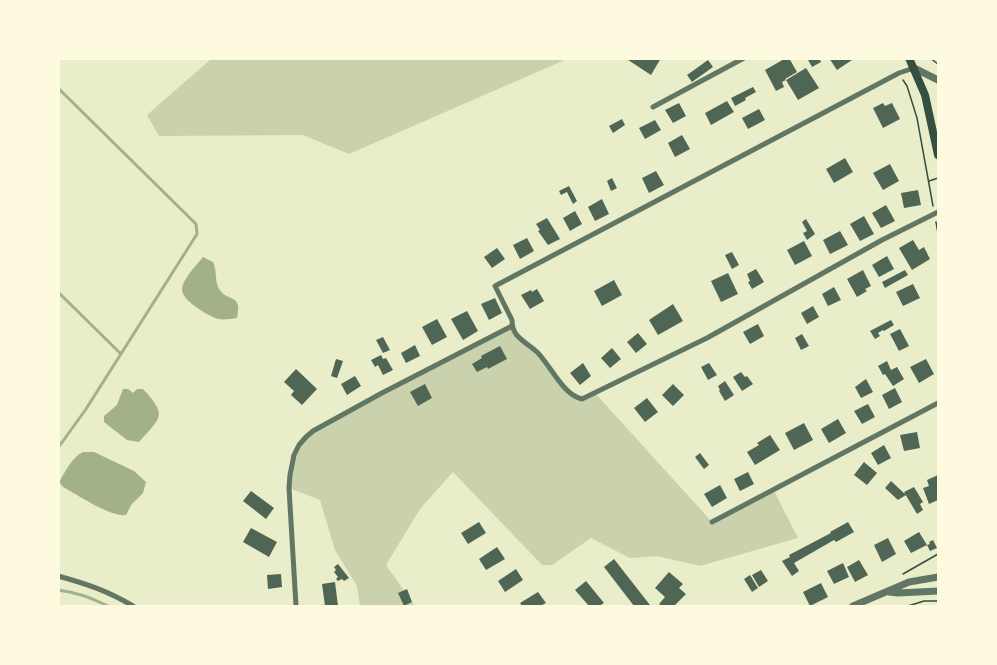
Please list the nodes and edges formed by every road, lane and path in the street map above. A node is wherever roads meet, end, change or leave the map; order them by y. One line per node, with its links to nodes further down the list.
1 (744, 58): 8 (street)
2 (909, 58): 5 (main road)
3 (930, 58): 4 (path)
4 (939, 64)
5 (914, 68): 6 (street); 7 (street); 9 (main road)
6 (899, 73): 12 (path); 15 (street)
7 (939, 80)
8 (653, 107)
9 (935, 120): 10 (main road)
10 (938, 149)
11 (939, 178): 12 (path)
12 (928, 181): 13 (path)
13 (936, 213): 14 (path); 15 (street)
14 (939, 233)
15 (512, 326): 24 (street)
16 (939, 403): 17 (street)
17 (712, 522)
18 (58, 576): 23 (street)
19 (939, 577): 21 (street)
20 (939, 591): 21 (street)
21 (886, 592): 25 (street)
22 (939, 601): 26 (path)
23 (133, 606)
24 (297, 606)
25 (853, 606)
26 (908, 606)

